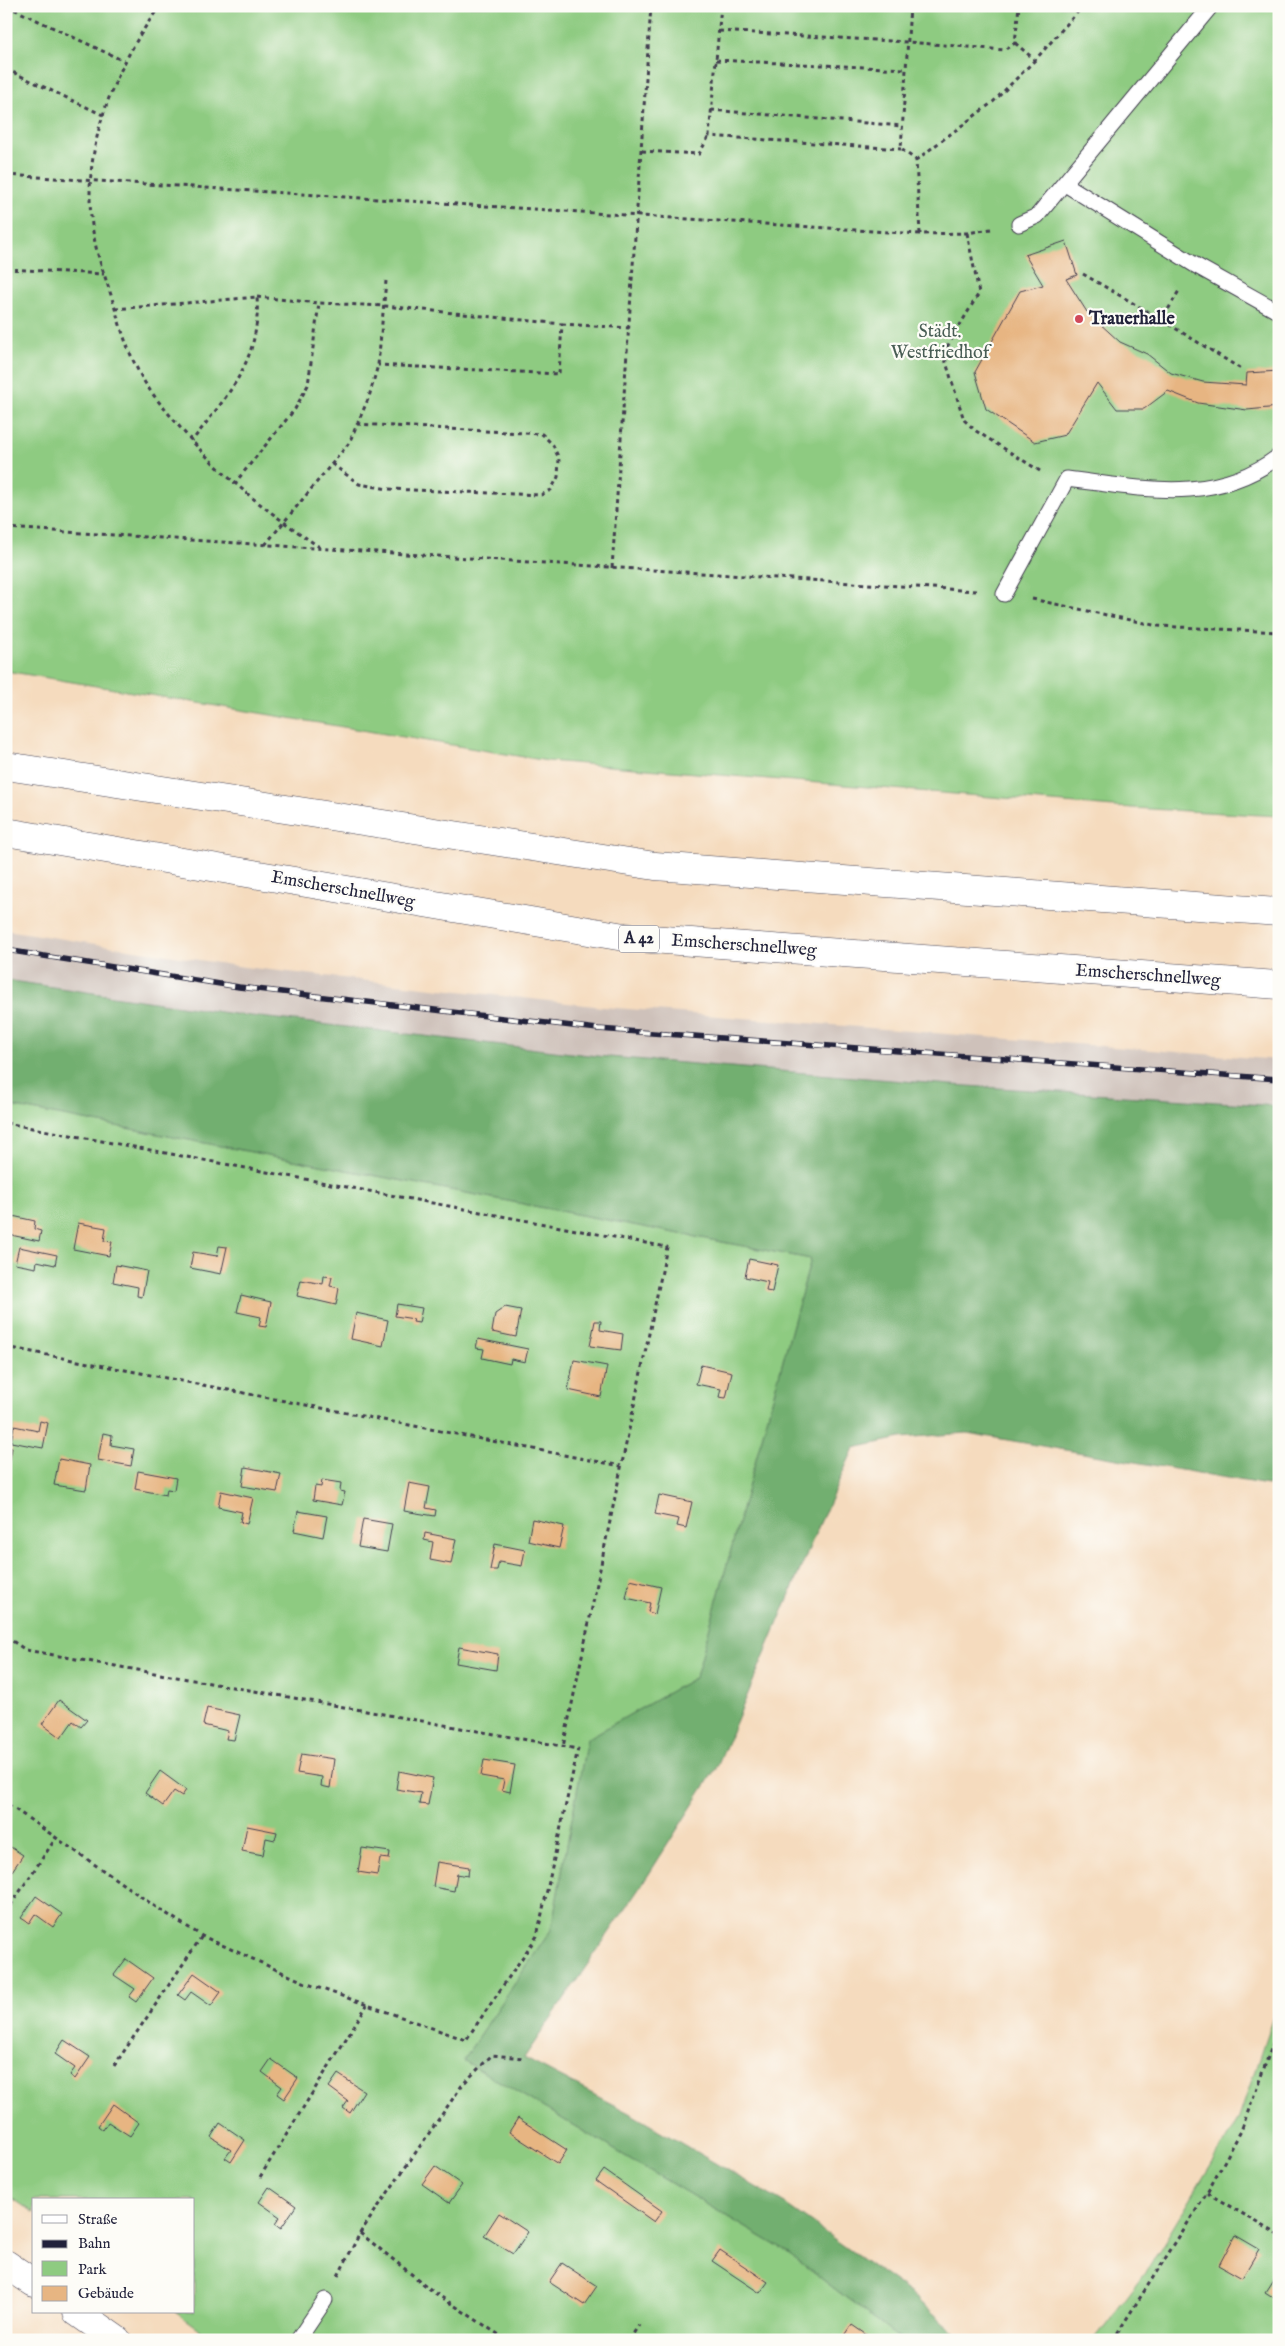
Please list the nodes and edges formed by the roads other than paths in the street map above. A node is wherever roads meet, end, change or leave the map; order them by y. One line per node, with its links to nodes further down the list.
1 (1212, 6): 2 (lane)
2 (1065, 184): 3 (lane); 4 (lane)
3 (1020, 224)
4 (1279, 312)
5 (1279, 456): 6 (lane)
6 (1004, 594)
7 (6, 766): 9 (main road)
8 (6, 832): 10 (main road, Emscherschnellweg / A 42)
9 (1279, 912)
10 (1279, 985)
11 (6, 2264): 12 (main road)
12 (32, 2282)
13 (325, 2300): 16 (lane)
14 (80, 2314): 15 (main road)
15 (117, 2340)
16 (298, 2340)

